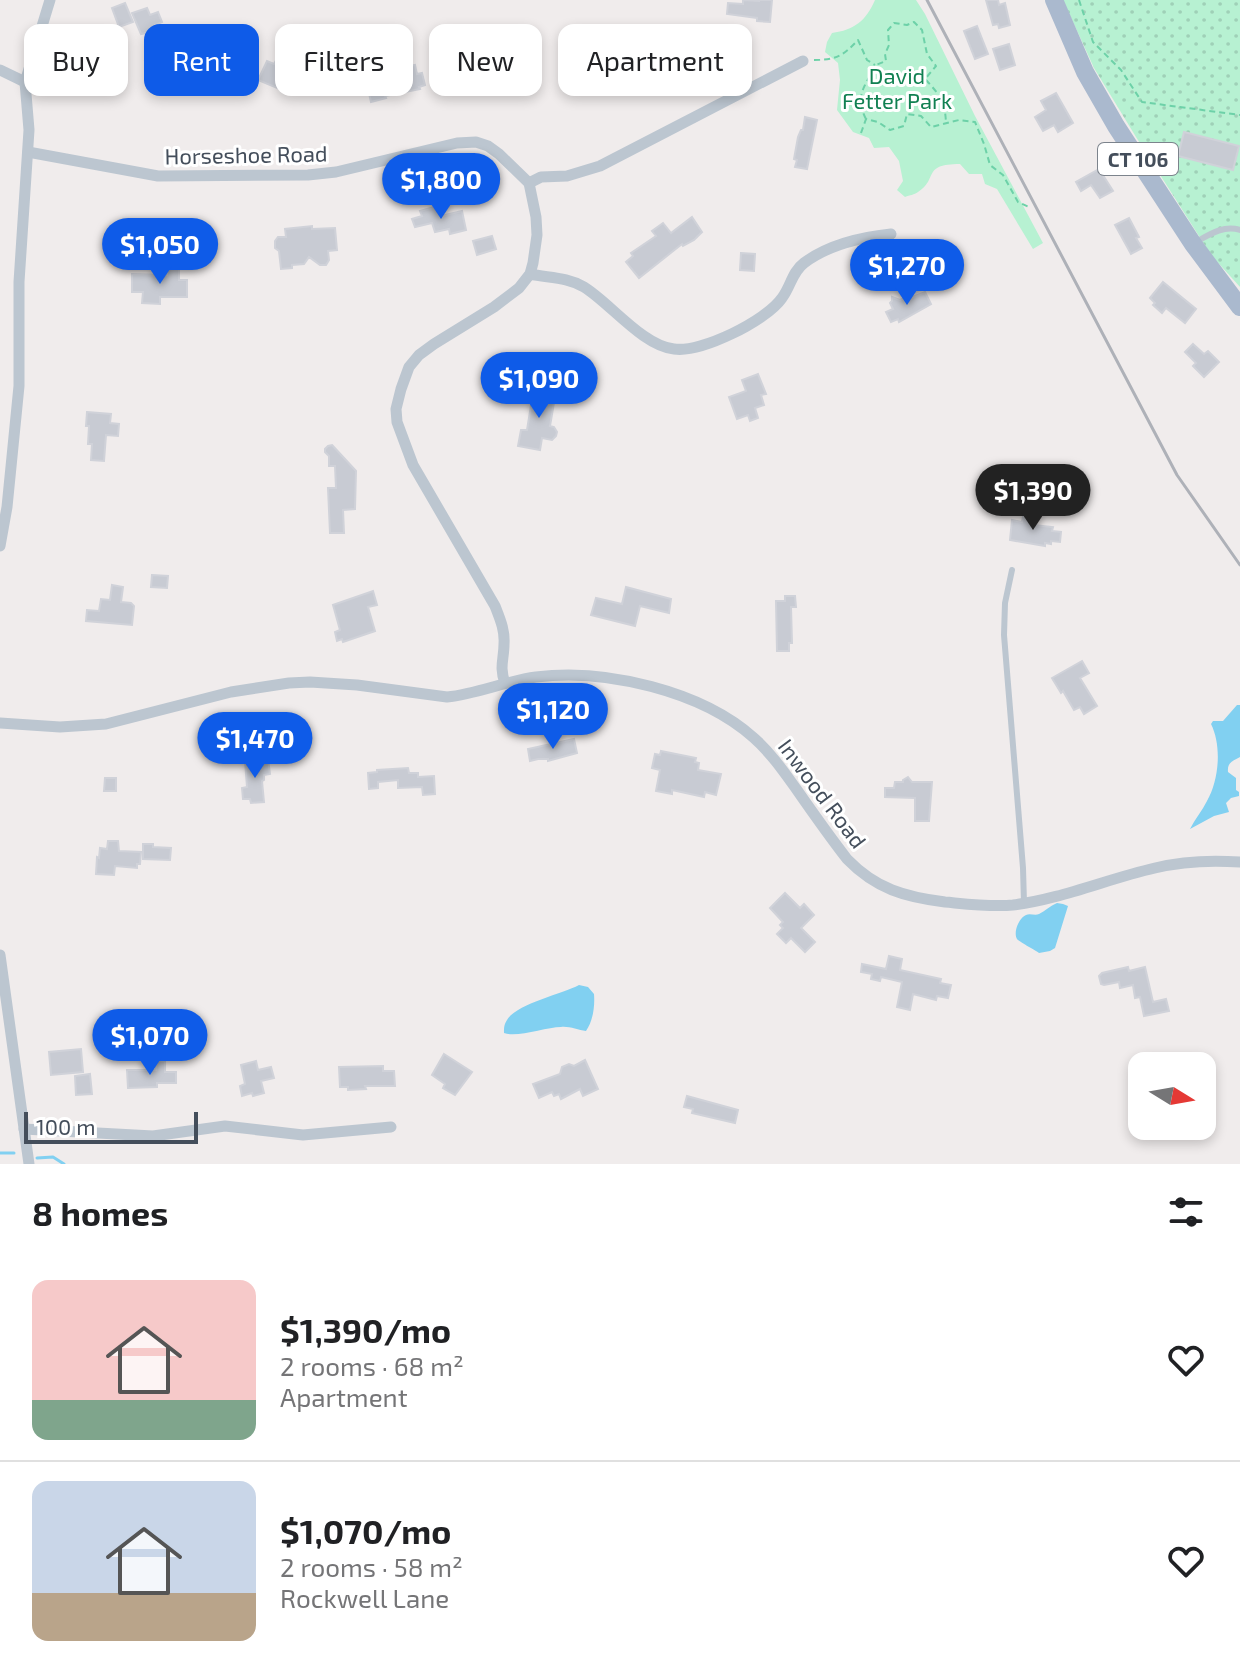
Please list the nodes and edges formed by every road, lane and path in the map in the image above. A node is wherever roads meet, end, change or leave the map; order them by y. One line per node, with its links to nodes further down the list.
1 (50, 0): 4 (street)
2 (1054, 0): 19 (main road, CT 106)
3 (1079, 0): 10 (path)
4 (43, 24)
5 (803, 61): 6 (path); 15 (street)
6 (876, 65): 11 (path); 12 (path)
7 (0, 70): 8 (street)
8 (24, 82)
9 (27, 96): 14 (street)
10 (1240, 115)
11 (866, 119): 12 (path); 13 (path)
12 (946, 123): 16 (path)
13 (861, 133)
14 (28, 152): 15 (street, Horseshoe Road); 22 (street)
15 (529, 183): 20 (street)
16 (1031, 208)
17 (1240, 230): 19 (lane)
18 (891, 234): 20 (street)
19 (1193, 244): 21 (main road, CT 106)
20 (530, 274): 24 (street)
21 (1240, 307)
22 (0, 546)
23 (1012, 570): 27 (lane)
24 (505, 683): 25 (street, Inwood Road); 27 (street, Inwood Road)
25 (0, 723)
26 (1240, 862): 27 (street, Inwood Road)
27 (1024, 903)
28 (0, 955): 30 (street)
29 (391, 1127): 30 (street)
30 (24, 1129): 31 (street)
31 (29, 1164)

